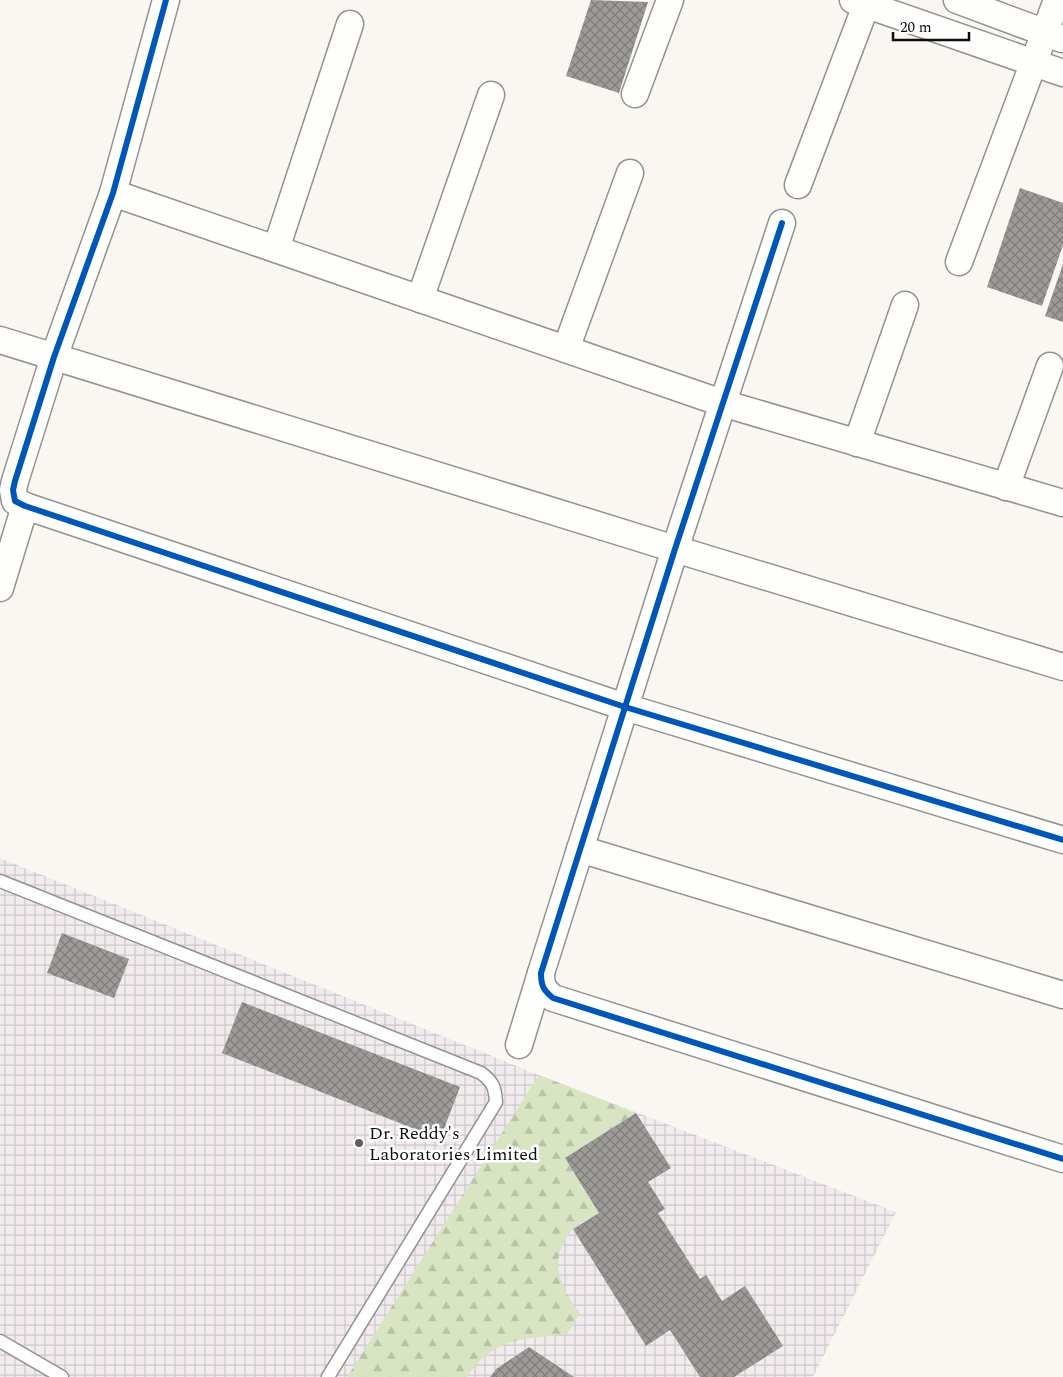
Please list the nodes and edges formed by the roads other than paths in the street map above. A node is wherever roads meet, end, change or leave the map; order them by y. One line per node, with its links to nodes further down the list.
1 (166, 0): 14 (street)
2 (670, 0): 10 (street)
3 (957, 0): 7 (street)
4 (1057, 0): 7 (street)
5 (863, 1): 8 (street); 13 (street)
6 (350, 24): 16 (street)
7 (1055, 36): 8 (street)
8 (1033, 62): 9 (street); 17 (street)
9 (1063, 73)
10 (635, 94)
11 (491, 95): 18 (street)
12 (630, 173): 21 (street)
13 (798, 185)
14 (113, 193): 16 (street); 22 (street)
15 (782, 223): 24 (street)
16 (276, 249): 18 (street)
17 (959, 262)
18 (420, 299): 21 (street)
19 (905, 305): 25 (street)
20 (0, 340): 22 (street)
21 (566, 349): 24 (street)
22 (54, 357): 28 (street); 29 (street)
23 (1050, 366): 26 (street)
24 (722, 403): 25 (street); 29 (street)
25 (858, 443): 26 (street)
26 (1006, 486): 27 (street)
27 (1063, 503)
28 (25, 506): 30 (street); 32 (street)
29 (675, 549): 31 (street); 32 (street)
30 (0, 588)
31 (1063, 667)
32 (625, 707): 33 (street); 34 (street)
33 (1063, 840)
34 (580, 849): 36 (street); 37 (street)
35 (0, 882): 42 (lane)
36 (541, 973): 38 (street); 39 (street)
37 (1063, 995)
38 (519, 1045)
39 (1063, 1159)
40 (0, 1341): 41 (lane)
41 (62, 1377)
42 (328, 1377)

